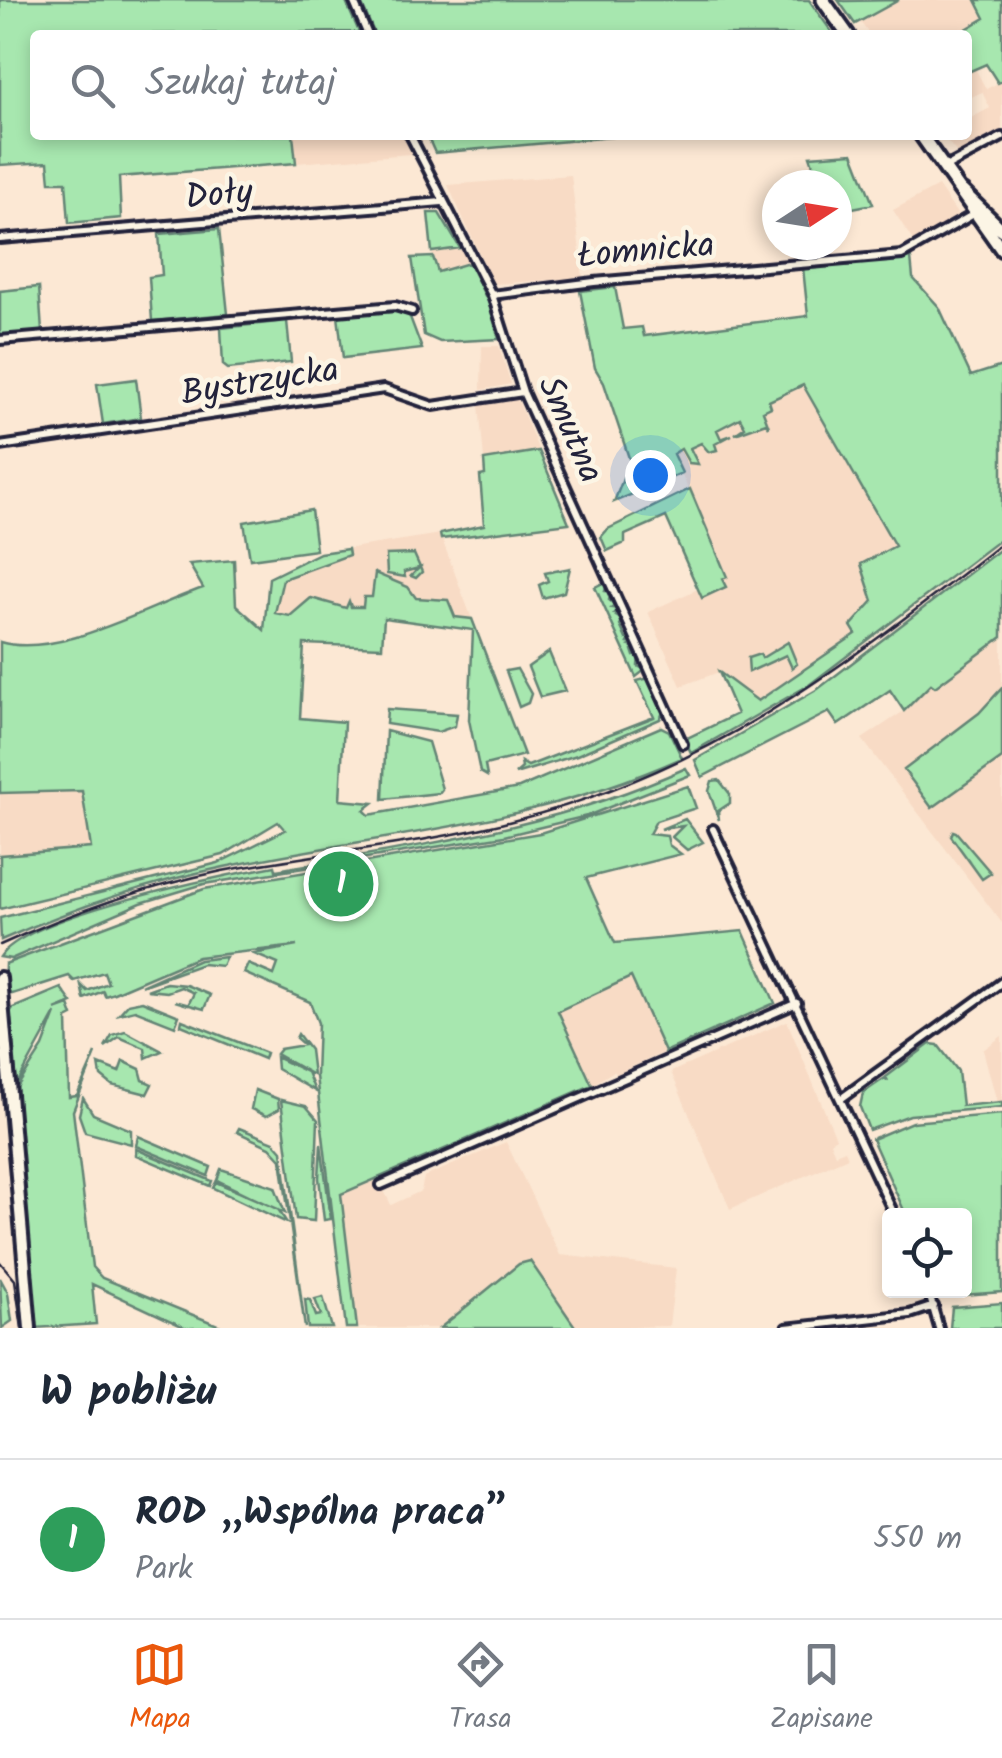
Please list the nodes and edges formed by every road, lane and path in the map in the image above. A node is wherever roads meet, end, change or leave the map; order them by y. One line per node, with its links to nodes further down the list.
1 (353, 0): 3 (street)
2 (823, 0): 4 (main road)
3 (366, 30)
4 (844, 30)
5 (1002, 137): 8 (street)
6 (412, 140): 10 (street, Smutna)
7 (924, 140): 8 (main road)
8 (944, 168): 9 (main road)
9 (962, 191): 11 (main road); 12 (main road)
10 (442, 202): 13 (street, Doły); 15 (street, Smutna)
11 (974, 214): 14 (main road); 15 (street, Łomnicka)
12 (1002, 230)
13 (0, 239)
14 (1002, 250)
15 (492, 295): 18 (street, Smutna)
16 (412, 311): 17 (street)
17 (0, 340)
18 (524, 392): 19 (street, Bystrzycka); 20 (street, Smutna)
19 (0, 446)
20 (683, 744)
21 (713, 829): 24 (street)
22 (0, 978): 30 (street)
23 (1002, 982): 25 (street)
24 (797, 1003): 25 (street); 26 (street)
25 (842, 1098): 27 (street)
26 (382, 1185)
27 (891, 1208)
28 (931, 1298): 29 (street)
29 (934, 1306): 31 (street); 32 (street)
30 (30, 1328)
31 (786, 1328)
32 (939, 1328)

